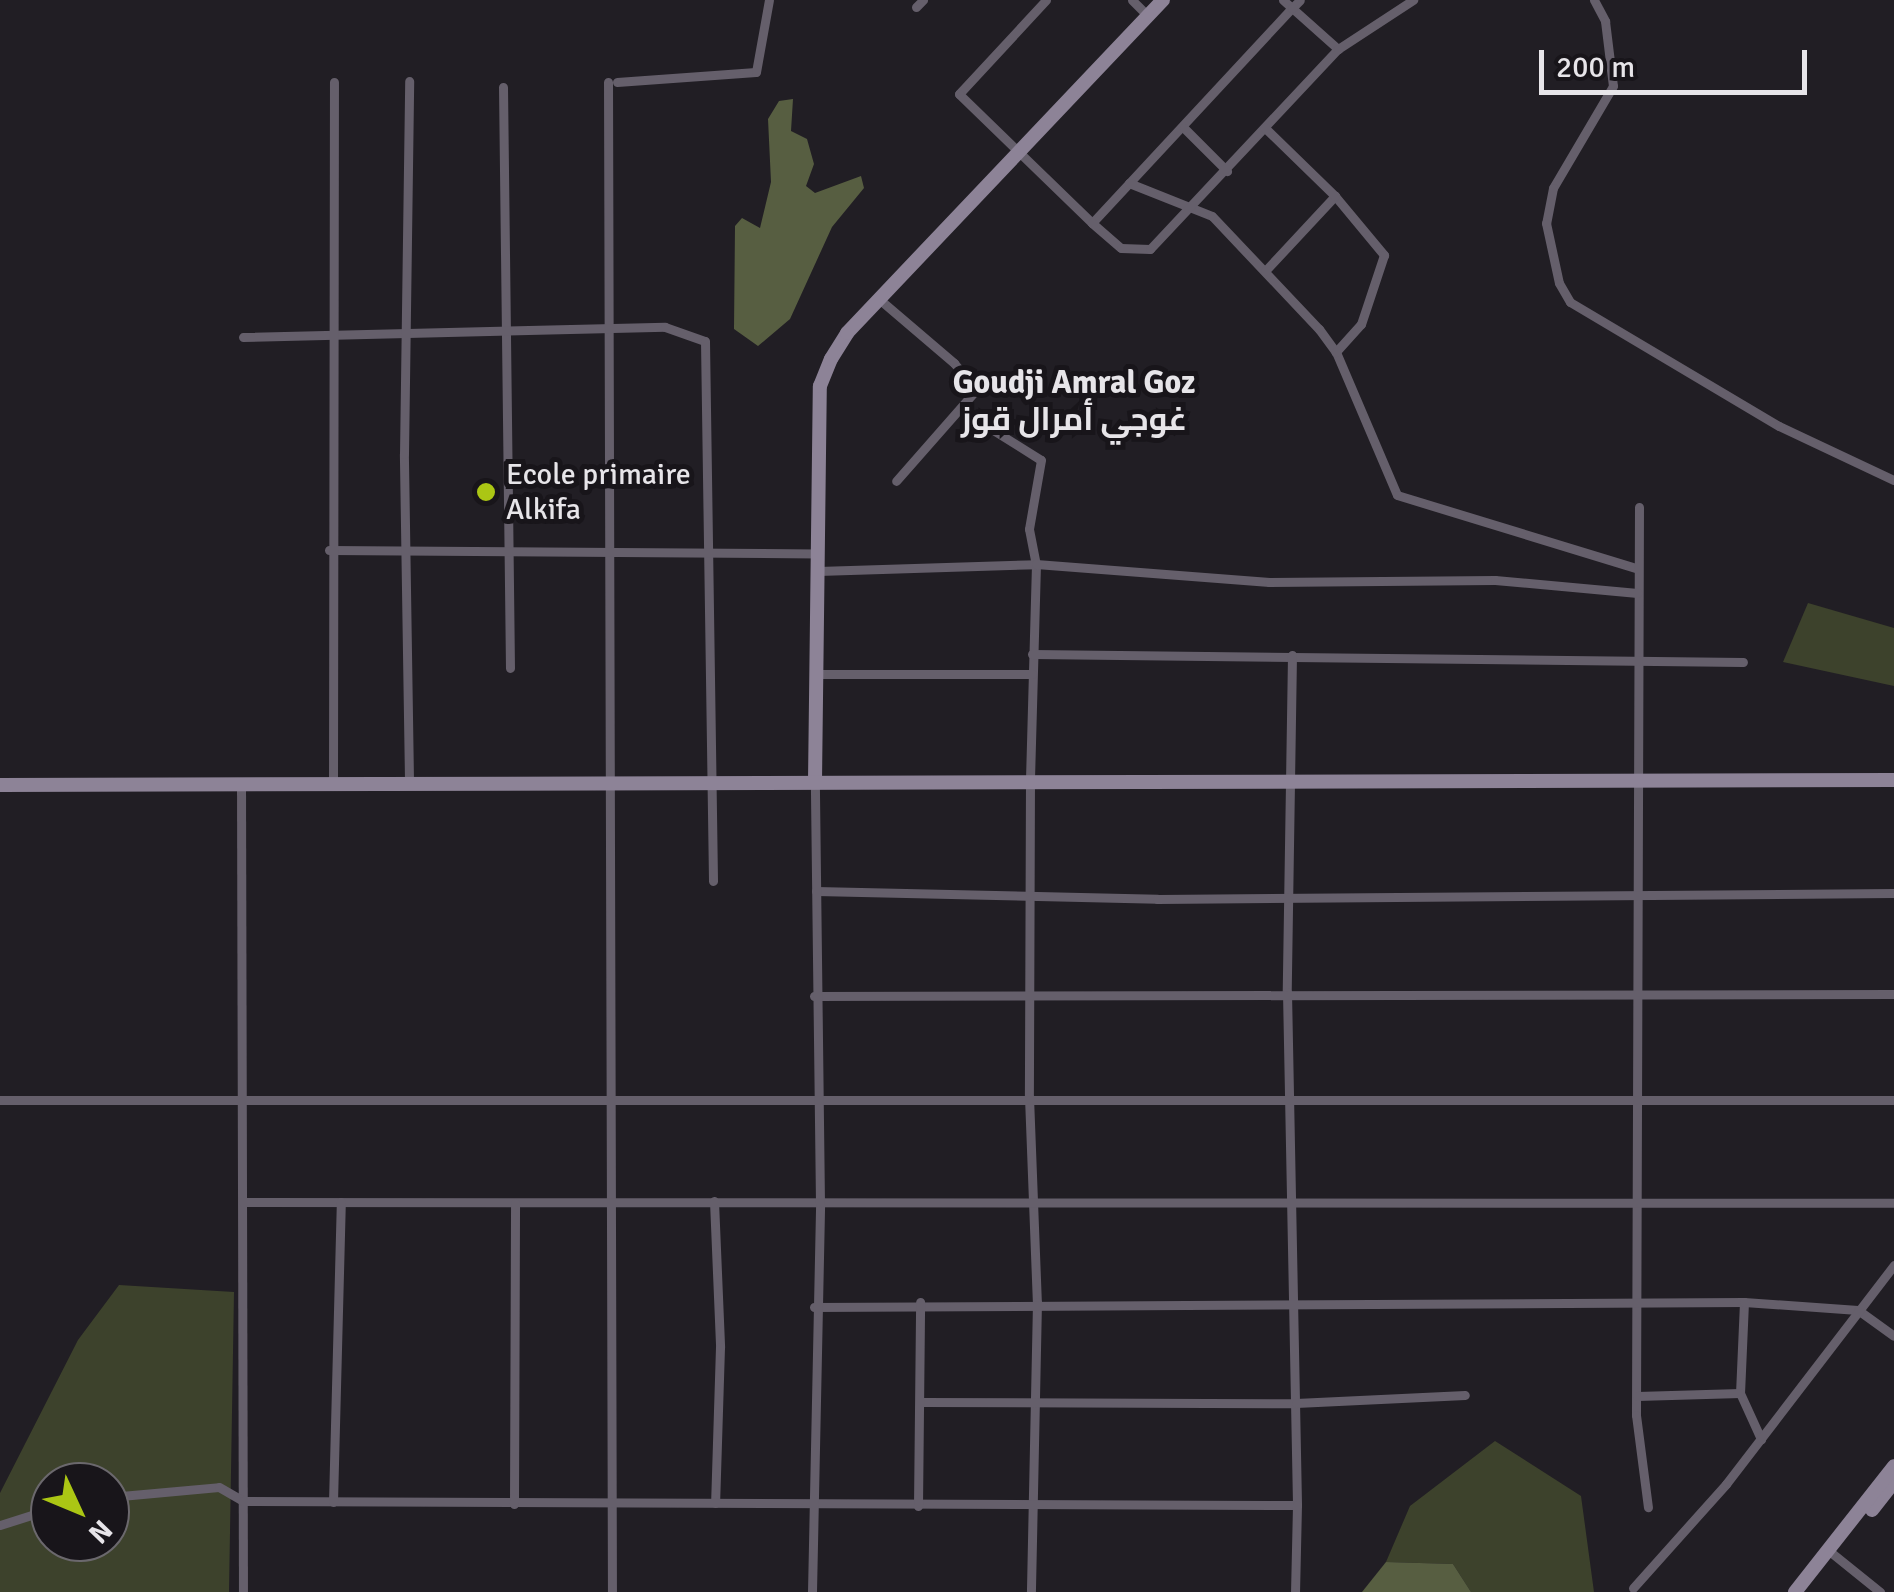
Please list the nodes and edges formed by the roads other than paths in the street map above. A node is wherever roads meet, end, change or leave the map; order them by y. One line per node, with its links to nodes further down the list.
1 (770, 0): 23 (street)
2 (1046, 0): 15 (street)
3 (1132, 0): 8 (street)
4 (1164, 0): 8 (street)
5 (1413, 0): 9 (street)
6 (1594, 0): 30 (street)
7 (1292, 3): 9 (street); 13 (street)
8 (1148, 16): 15 (street)
9 (1338, 49): 14 (street)
10 (409, 81): 25 (street)
11 (334, 82): 26 (street)
12 (503, 87): 24 (street)
13 (1184, 128): 16 (street); 17 (street)
14 (1265, 128): 16 (street); 18 (street)
15 (1018, 153): 20 (street); 22 (street)
16 (1227, 171): 19 (street)
17 (1128, 183): 19 (street); 20 (street)
18 (1335, 196): 21 (street); 28 (street)
19 (1193, 208): 20 (street); 21 (street)
20 (1092, 223)
21 (1264, 272): 28 (street)
22 (879, 299): 29 (street); 35 (street)
23 (607, 326): 24 (street); 37 (street); 38 (street)
24 (505, 330): 25 (street); 36 (street)
25 (406, 332): 26 (street); 34 (street)
26 (332, 333): 27 (street); 33 (street)
27 (242, 337)
28 (1336, 352): 40 (street)
29 (961, 410): 31 (street); 39 (street)
30 (1894, 480)
31 (896, 481)
32 (1639, 507): 40 (street)
33 (329, 550): 34 (street); 58 (street)
34 (406, 551): 36 (street); 51 (street)
35 (818, 553): 37 (street); 41 (street)
36 (506, 554): 38 (street); 47 (street)
37 (706, 555): 38 (street); 59 (street)
38 (606, 556): 55 (street)
39 (1036, 564): 41 (street); 42 (street); 43 (street)
40 (1636, 568): 42 (street)
41 (818, 571): 48 (street)
42 (1636, 593): 45 (street)
43 (1032, 654): 44 (street); 49 (street)
44 (1292, 654): 45 (street); 53 (street)
45 (1636, 656): 46 (street); 50 (street)
46 (1743, 662)
47 (510, 668)
48 (816, 674): 49 (street); 56 (street)
49 (1032, 674): 52 (street)
50 (1637, 779): 53 (street); 54 (street); 63 (street)
51 (409, 780): 55 (street); 58 (street)
52 (1030, 780): 53 (street); 56 (street); 65 (street)
53 (1292, 780): 66 (street)
54 (1894, 780)
55 (609, 781): 59 (street); 72 (street)
56 (815, 781): 59 (street); 62 (street)
57 (242, 782): 58 (street); 60 (street); 78 (street)
58 (333, 782)
59 (711, 782): 61 (street)
60 (0, 785)
61 (713, 881)
62 (816, 892): 65 (street); 69 (street)
63 (1636, 893): 64 (street); 66 (street); 71 (street)
64 (1894, 893)
65 (1030, 896): 66 (street); 70 (street)
66 (1287, 898): 67 (street)
67 (1287, 992): 70 (street); 71 (street); 74 (street)
68 (1894, 994): 71 (street)
69 (814, 996): 70 (street); 75 (street)
70 (1030, 996): 73 (street)
71 (1637, 996): 76 (street)
72 (610, 1096): 75 (street); 78 (street); 80 (street)
73 (1028, 1097): 74 (street); 75 (street); 89 (street)
74 (1289, 1097): 76 (street); 87 (street)
75 (815, 1098): 86 (street)
76 (1638, 1098): 79 (street); 82 (street)
77 (0, 1100): 78 (street)
78 (240, 1100): 83 (street)
79 (1894, 1100)
80 (610, 1201): 81 (street); 85 (street); 113 (street)
81 (714, 1201): 86 (street); 111 (street)
82 (1640, 1201): 87 (street); 88 (street); 95 (street)
83 (243, 1202): 84 (street); 109 (street)
84 (342, 1202): 85 (street); 110 (street)
85 (515, 1203): 112 (street)
86 (820, 1203): 89 (street); 96 (street)
87 (1292, 1203): 89 (street); 91 (street)
88 (1894, 1204)
89 (1036, 1206): 93 (street)
90 (1894, 1265): 97 (street)
91 (1295, 1301): 93 (street); 95 (street); 104 (street)
92 (920, 1302): 93 (street); 96 (street); 103 (street)
93 (1037, 1302): 102 (street)
94 (1744, 1302): 95 (street); 97 (street); 99 (street)
95 (1639, 1303): 101 (street)
96 (814, 1307): 116 (street)
97 (1858, 1310): 98 (street); 105 (street)
98 (1894, 1336)
99 (1740, 1393): 101 (street); 105 (street)
100 (1465, 1395): 104 (street)
101 (1636, 1396): 118 (street)
102 (1036, 1401): 103 (street); 104 (street); 114 (street)
103 (922, 1402): 117 (street)
104 (1296, 1403): 115 (street)
105 (1761, 1440): 122 (street)
106 (1894, 1466): 121 (street)
107 (1894, 1482): 121 (street)
108 (130, 1495): 109 (street)
109 (243, 1501): 110 (street); 123 (street)
110 (332, 1502): 112 (street)
111 (715, 1503): 113 (street); 116 (street)
112 (514, 1504): 113 (street)
113 (611, 1504): 124 (street)
114 (1032, 1504): 115 (street); 117 (street); 126 (street)
115 (1296, 1504): 127 (street)
116 (813, 1506): 117 (street); 125 (street)
117 (918, 1506)
118 (1648, 1507)
119 (30, 1515): 120 (street)
120 (0, 1525)
121 (1831, 1553): 128 (street); 129 (street); 130 (street)
122 (1633, 1588)
123 (244, 1592)
124 (612, 1592)
125 (812, 1592)
126 (1031, 1592)
127 (1295, 1592)
128 (1795, 1592)
129 (1806, 1592)
130 (1880, 1592)

